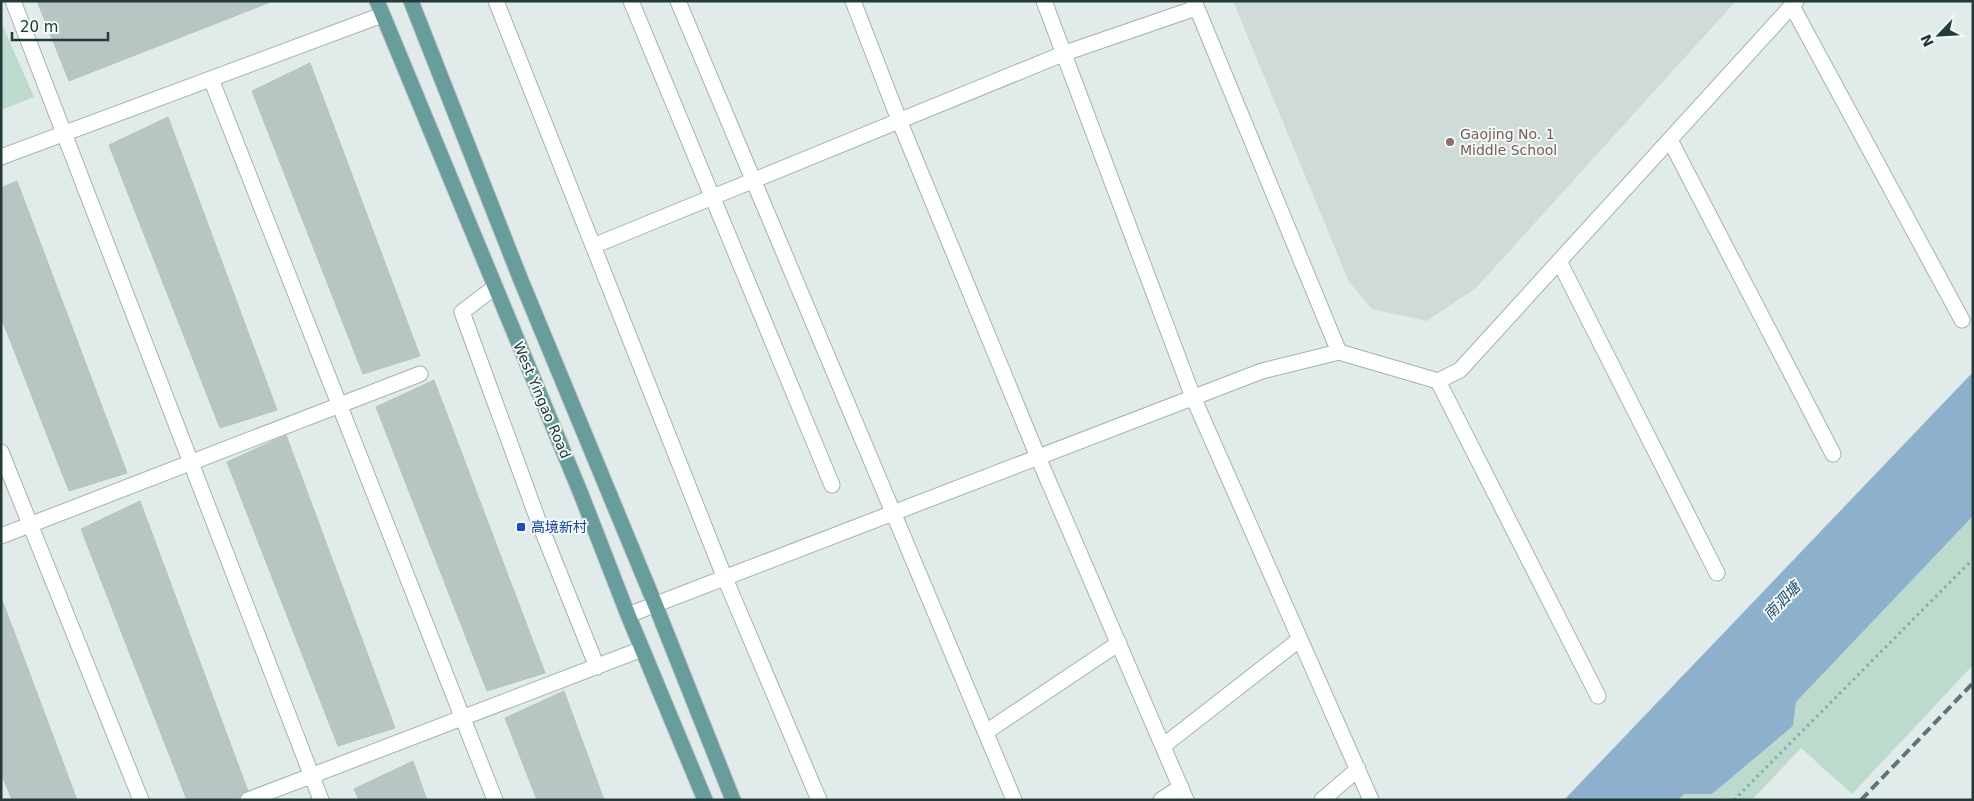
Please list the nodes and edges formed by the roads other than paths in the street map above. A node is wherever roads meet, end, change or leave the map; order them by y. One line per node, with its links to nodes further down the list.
1 (13, 1): 14 (lane)
2 (411, 1): 38 (main road, West Yingao Road)
3 (496, 1): 19 (lane)
4 (631, 1): 18 (lane)
5 (678, 1): 17 (lane)
6 (853, 1): 13 (lane)
7 (1044, 1): 11 (lane)
8 (1794, 4): 15 (lane); 22 (lane)
9 (1195, 5): 11 (lane); 23 (lane)
10 (379, 8): 12 (lane); 21 (main road, West Yingao Road)
11 (1065, 53): 13 (lane); 26 (lane)
12 (211, 79): 14 (lane); 27 (lane)
13 (899, 120): 17 (lane); 30 (lane)
14 (64, 134): 16 (lane); 31 (lane)
15 (1670, 140): 20 (lane); 29 (lane)
16 (1, 157)
17 (752, 180): 18 (lane); 33 (lane)
18 (712, 196): 19 (lane); 32 (lane)
19 (593, 246): 37 (lane)
20 (1559, 261): 25 (lane); 36 (lane)
21 (495, 287): 39 (main road, West Yingao Road); 43 (lane)
22 (1962, 320)
23 (1339, 352): 25 (lane); 26 (lane)
24 (420, 374): 27 (lane)
25 (1438, 381): 44 (lane)
26 (1193, 397): 30 (lane); 40 (lane)
27 (340, 405): 31 (lane); 45 (lane)
28 (1, 452): 34 (lane)
29 (1833, 454)
30 (1038, 456): 33 (lane); 41 (lane)
31 (191, 463): 34 (lane); 49 (lane)
32 (832, 485)
33 (893, 512): 37 (lane); 46 (lane)
34 (30, 525): 35 (lane); 51 (lane)
35 (1, 536)
36 (1717, 573)
37 (724, 576): 38 (lane); 57 (lane)
38 (655, 604): 39 (lane); 56 (main road, West Yingao Road)
39 (628, 615): 42 (main road, West Yingao Road)
40 (1300, 640): 47 (lane); 48 (lane)
41 (1119, 643): 46 (lane); 47 (lane)
42 (642, 649): 43 (lane); 55 (main road, West Yingao Road)
43 (597, 667): 45 (lane)
44 (1598, 696)
45 (463, 718): 49 (lane); 54 (lane)
46 (986, 732): 58 (lane)
47 (1163, 746): 50 (lane)
48 (1358, 769): 60 (lane); 61 (lane)
49 (311, 775): 52 (lane); 53 (lane)
50 (1183, 793): 59 (lane)
51 (140, 800)
52 (248, 800)
53 (321, 800)
54 (496, 800)
55 (705, 800)
56 (733, 800)
57 (819, 800)
58 (1014, 800)
59 (1161, 800)
60 (1322, 800)
61 (1372, 800)

